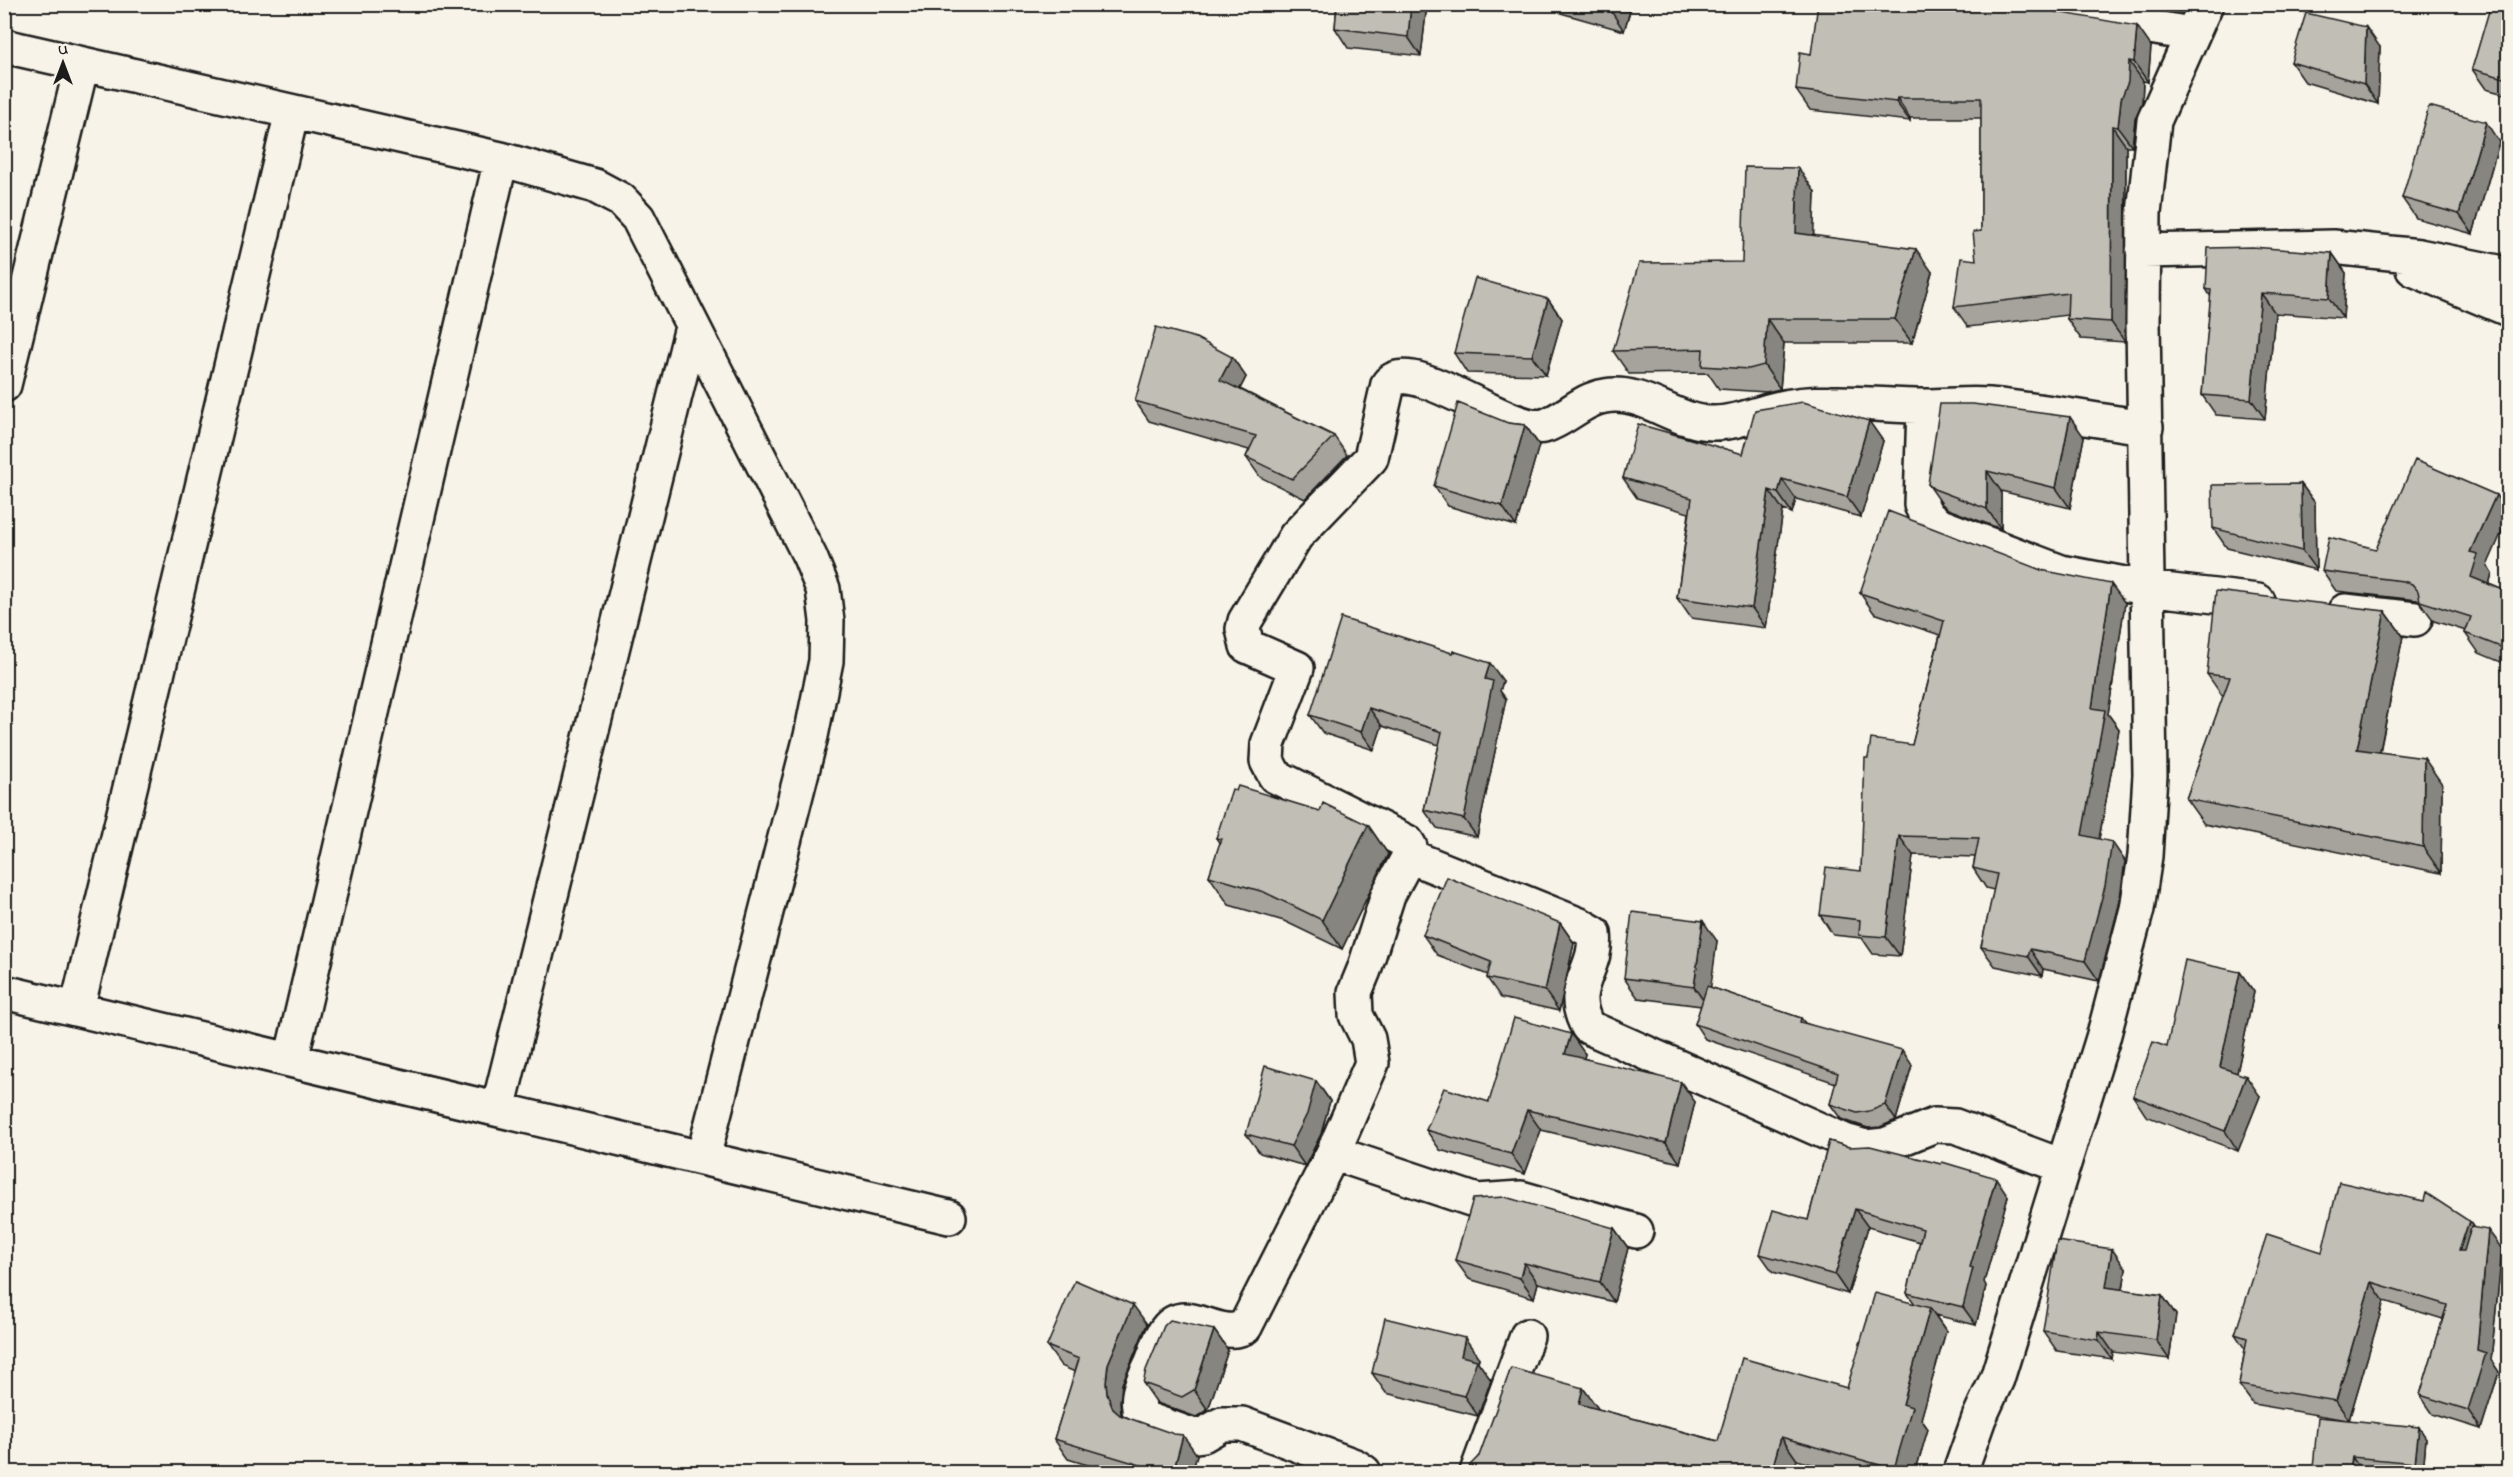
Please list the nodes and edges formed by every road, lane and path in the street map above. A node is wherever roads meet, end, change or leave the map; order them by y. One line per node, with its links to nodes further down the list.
1 (2014, 4): 3 (street)
2 (2206, 4): 3 (street)
3 (2191, 34): 8 (street)
4 (4, 46): 5 (street)
5 (82, 64): 6 (street); 13 (street)
6 (292, 112): 7 (street); 20 (street)
7 (501, 159): 12 (street); 21 (street)
8 (2143, 251): 9 (street); 15 (street)
9 (2369, 251): 10 (street); 11 (street)
10 (2508, 274)
11 (2508, 309)
12 (692, 327): 22 (street); 24 (street)
13 (4, 385)
14 (1924, 406): 15 (street); 16 (street); 18 (street)
15 (2146, 427): 16 (street)
16 (2146, 588): 17 (street); 25 (street)
17 (2415, 619)
18 (1409, 856): 23 (street); 25 (street)
19 (4, 992): 20 (street)
20 (77, 1009): 21 (street)
21 (291, 1060): 22 (street)
22 (498, 1109): 24 (street)
23 (1333, 1153): 27 (street); 29 (street)
24 (703, 1158): 26 (street)
25 (2062, 1166): 31 (street)
26 (949, 1217)
27 (1636, 1231)
28 (1527, 1336): 30 (street)
29 (1364, 1473)
30 (1477, 1473)
31 (1960, 1473)

